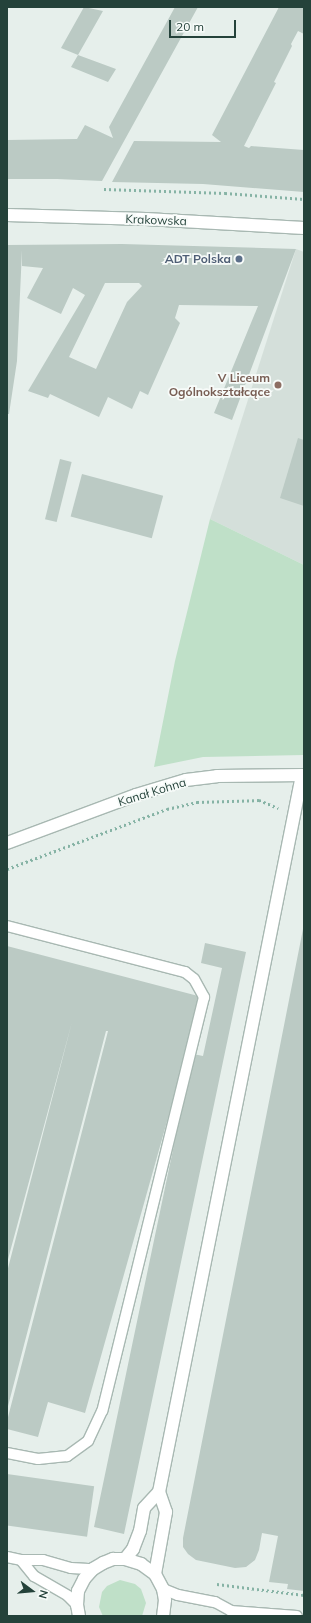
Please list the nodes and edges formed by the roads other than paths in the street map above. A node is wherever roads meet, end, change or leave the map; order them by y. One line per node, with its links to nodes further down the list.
1 (7, 216): 2 (street, Krakowska)
2 (304, 228)
3 (303, 775): 4 (street, Kanał Kohna); 7 (street)
4 (7, 843)
5 (7, 926): 6 (lane)
6 (7, 1453)
7 (159, 1492): 9 (street); 12 (street)
8 (7, 1557): 10 (lane)
9 (125, 1559): 11 (street); 12 (street)
10 (21, 1560): 11 (lane); 14 (lane)
11 (93, 1569): 14 (street)
12 (155, 1574): 13 (street)
13 (163, 1589): 15 (lane); 16 (street)
14 (78, 1610)
15 (231, 1611): 17 (lane); 18 (lane)
16 (163, 1616)
17 (220, 1616)
18 (297, 1616)

